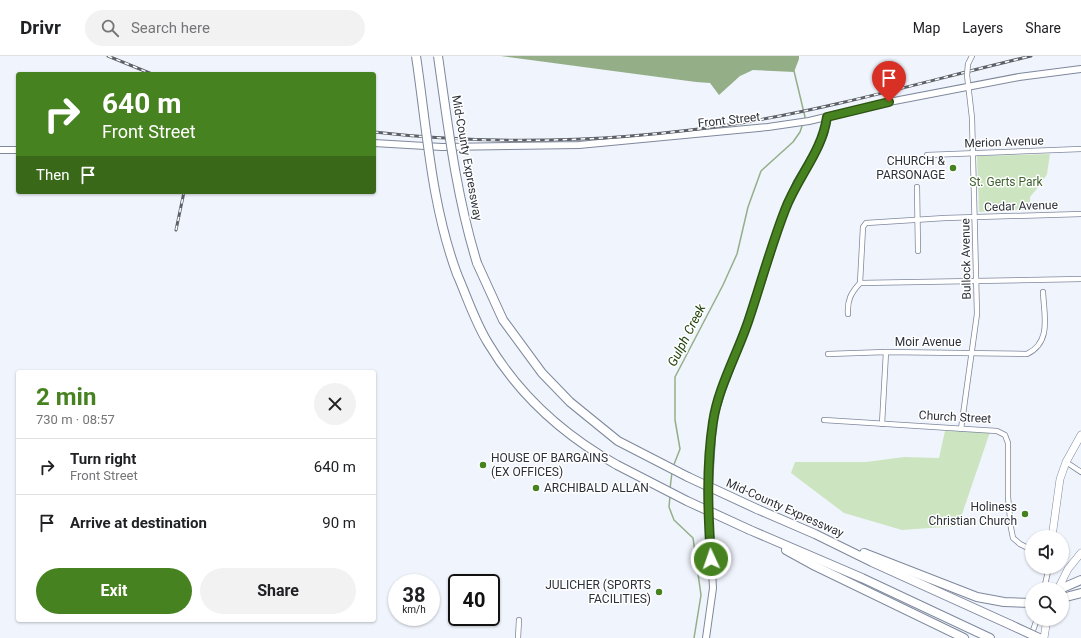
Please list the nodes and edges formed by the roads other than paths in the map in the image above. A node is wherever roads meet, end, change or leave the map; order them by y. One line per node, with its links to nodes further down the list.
1 (416, 56): 32 (highway, bridge)
2 (438, 56): 34 (highway, Mid-County Expressway, bridge)
3 (972, 56): 5 (street, Bullock Avenue, bridge)
4 (1081, 70): 5 (main road, Front Street)
5 (968, 88): 6 (main road, Front Street); 11 (street, Bullock Avenue)
6 (827, 117): 7 (main road, Front Street); 47 (main road)
7 (376, 143)
8 (1081, 149): 11 (street, Merion Avenue)
9 (0, 150): 10 (main road)
10 (16, 150)
11 (973, 153): 12 (street, Merion Avenue); 15 (street, Bullock Avenue)
12 (927, 154)
13 (917, 187): 16 (street)
14 (1081, 214): 15 (street, Cedar Avenue)
15 (975, 218): 16 (street, Cedar Avenue); 19 (street, Bullock Avenue)
16 (918, 219): 17 (street); 20 (street, Cedar Avenue)
17 (918, 251)
18 (1081, 279): 19 (street)
19 (977, 282): 20 (street); 24 (street, Bullock Avenue)
20 (860, 283): 22 (street)
21 (1043, 292): 24 (street, Moir Avenue)
22 (848, 314)
23 (886, 352): 24 (street, Moir Avenue); 25 (street, Moir Avenue); 27 (street)
24 (973, 352): 28 (street, Bullock Avenue)
25 (828, 354)
26 (824, 420): 27 (street, Church Street)
27 (882, 424): 28 (street, Church Street)
28 (961, 429): 35 (street, Church Street)
29 (1081, 435): 30 (main road)
30 (1066, 462): 31 (street); 33 (main road)
31 (1081, 472)
32 (750, 530): 48 (highway); 49 (highway)
33 (1053, 530)
34 (815, 534): 41 (highway); 51 (highway, Mid-County Expressway, bridge)
35 (1025, 546)
36 (1081, 553): 37 (main road)
37 (1069, 564)
38 (1081, 593): 39 (highway)
39 (1069, 597)
40 (1025, 598): 41 (highway)
41 (1004, 602): 42 (highway)
42 (1025, 603)
43 (519, 620): 46 (street)
44 (1034, 626): 50 (street)
45 (1045, 626): 52 (main road)
46 (518, 638)
47 (706, 638)
48 (964, 638)
49 (990, 638)
50 (1030, 638)
51 (1039, 638)
52 (1044, 638)

